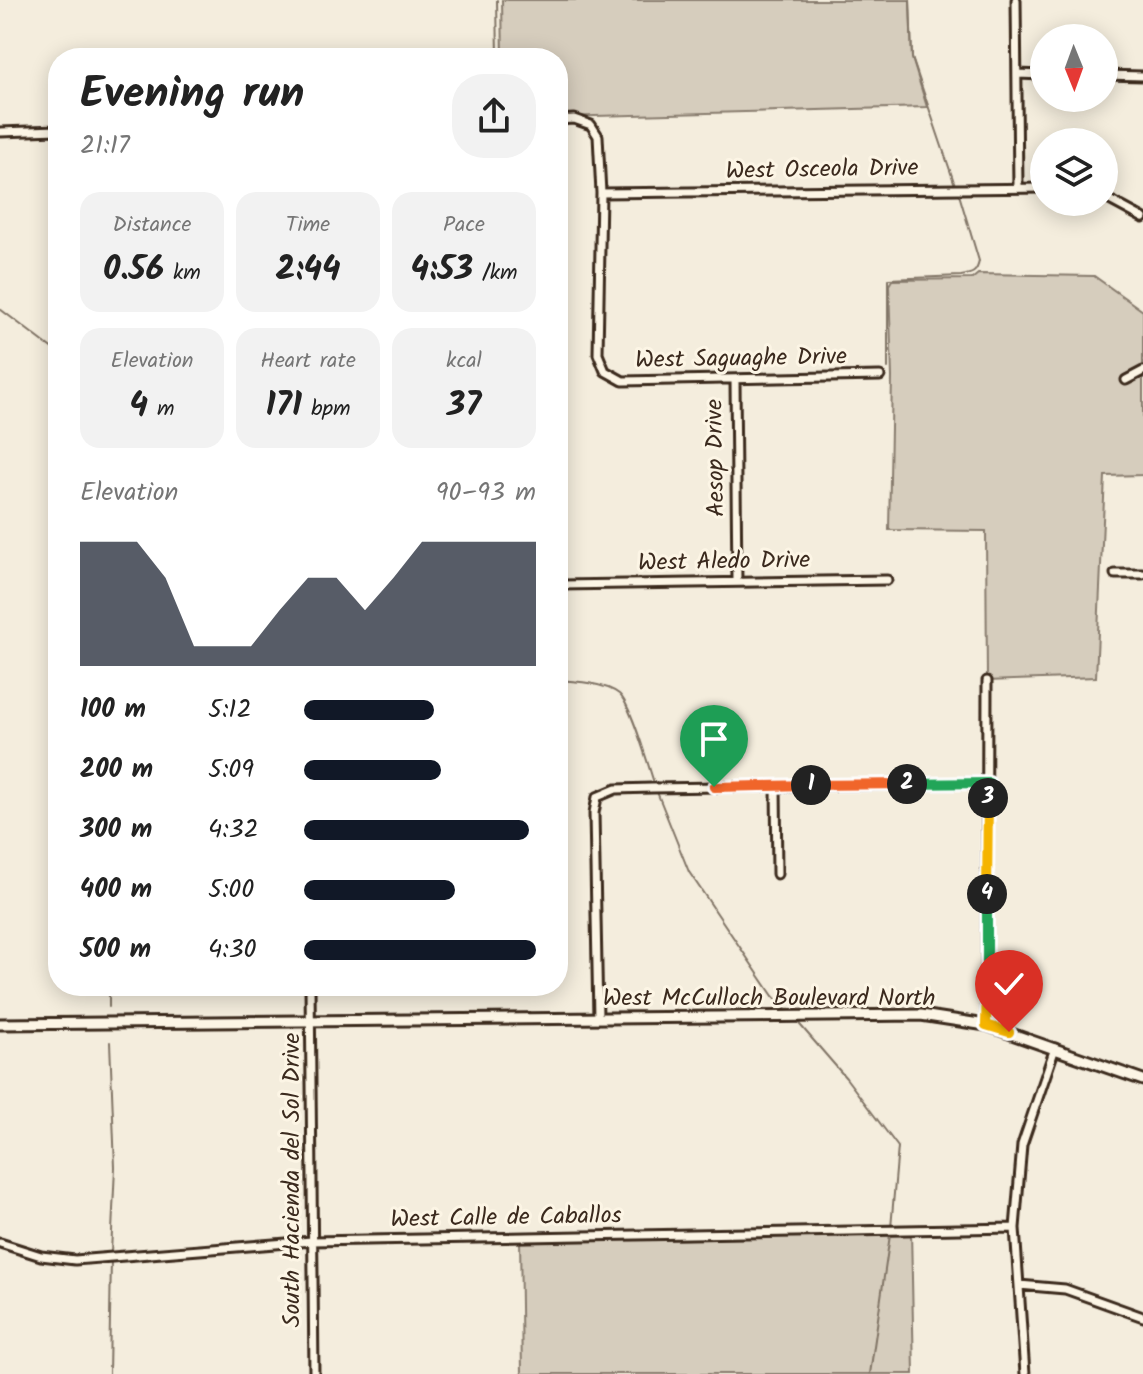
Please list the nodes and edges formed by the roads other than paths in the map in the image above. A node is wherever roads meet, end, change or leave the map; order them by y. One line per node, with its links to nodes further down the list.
1 (1016, 0): 2 (street)
2 (1017, 74): 3 (street); 9 (street)
3 (1030, 74)
4 (1118, 75): 5 (street)
5 (1143, 76)
6 (568, 119): 11 (street)
7 (48, 130): 8 (street)
8 (0, 132)
9 (1018, 188): 10 (street, West Osceola Drive); 11 (street, West Osceola Drive)
10 (1030, 188)
11 (601, 193): 17 (street, West Saguaghe Drive)
12 (1118, 205): 13 (street)
13 (1143, 218)
14 (1143, 371): 16 (street)
15 (880, 376): 17 (street, West Saguaghe Drive)
16 (1126, 380)
17 (735, 381): 21 (street, Aesop Drive)
18 (1115, 574): 19 (street)
19 (1143, 574)
20 (887, 580): 21 (street, West Aledo Drive)
21 (737, 582): 22 (street, West Aledo Drive)
22 (568, 585)
23 (987, 681): 24 (street)
24 (989, 783): 25 (street); 31 (street)
25 (776, 786): 26 (street); 28 (street)
26 (777, 874)
27 (310, 996): 29 (street, South Hacienda del Sol Drive)
28 (598, 1018): 29 (main road, West McCulloch Boulevard North); 31 (main road, West McCulloch Boulevard North)
29 (311, 1021): 30 (main road, West McCulloch Boulevard North); 35 (street, South Hacienda del Sol Drive)
30 (0, 1024)
31 (986, 1025): 32 (main road, West McCulloch Boulevard North)
32 (1055, 1048): 33 (main road, West McCulloch Boulevard North); 34 (street)
33 (1143, 1080)
34 (1015, 1228): 35 (street, West Calle de Caballos); 37 (street)
35 (312, 1241): 36 (street, West Calle de Caballos); 39 (street, South Hacienda del Sol Drive)
36 (0, 1243)
37 (1019, 1285): 38 (street); 40 (street)
38 (1143, 1317)
39 (314, 1374)
40 (1025, 1374)

